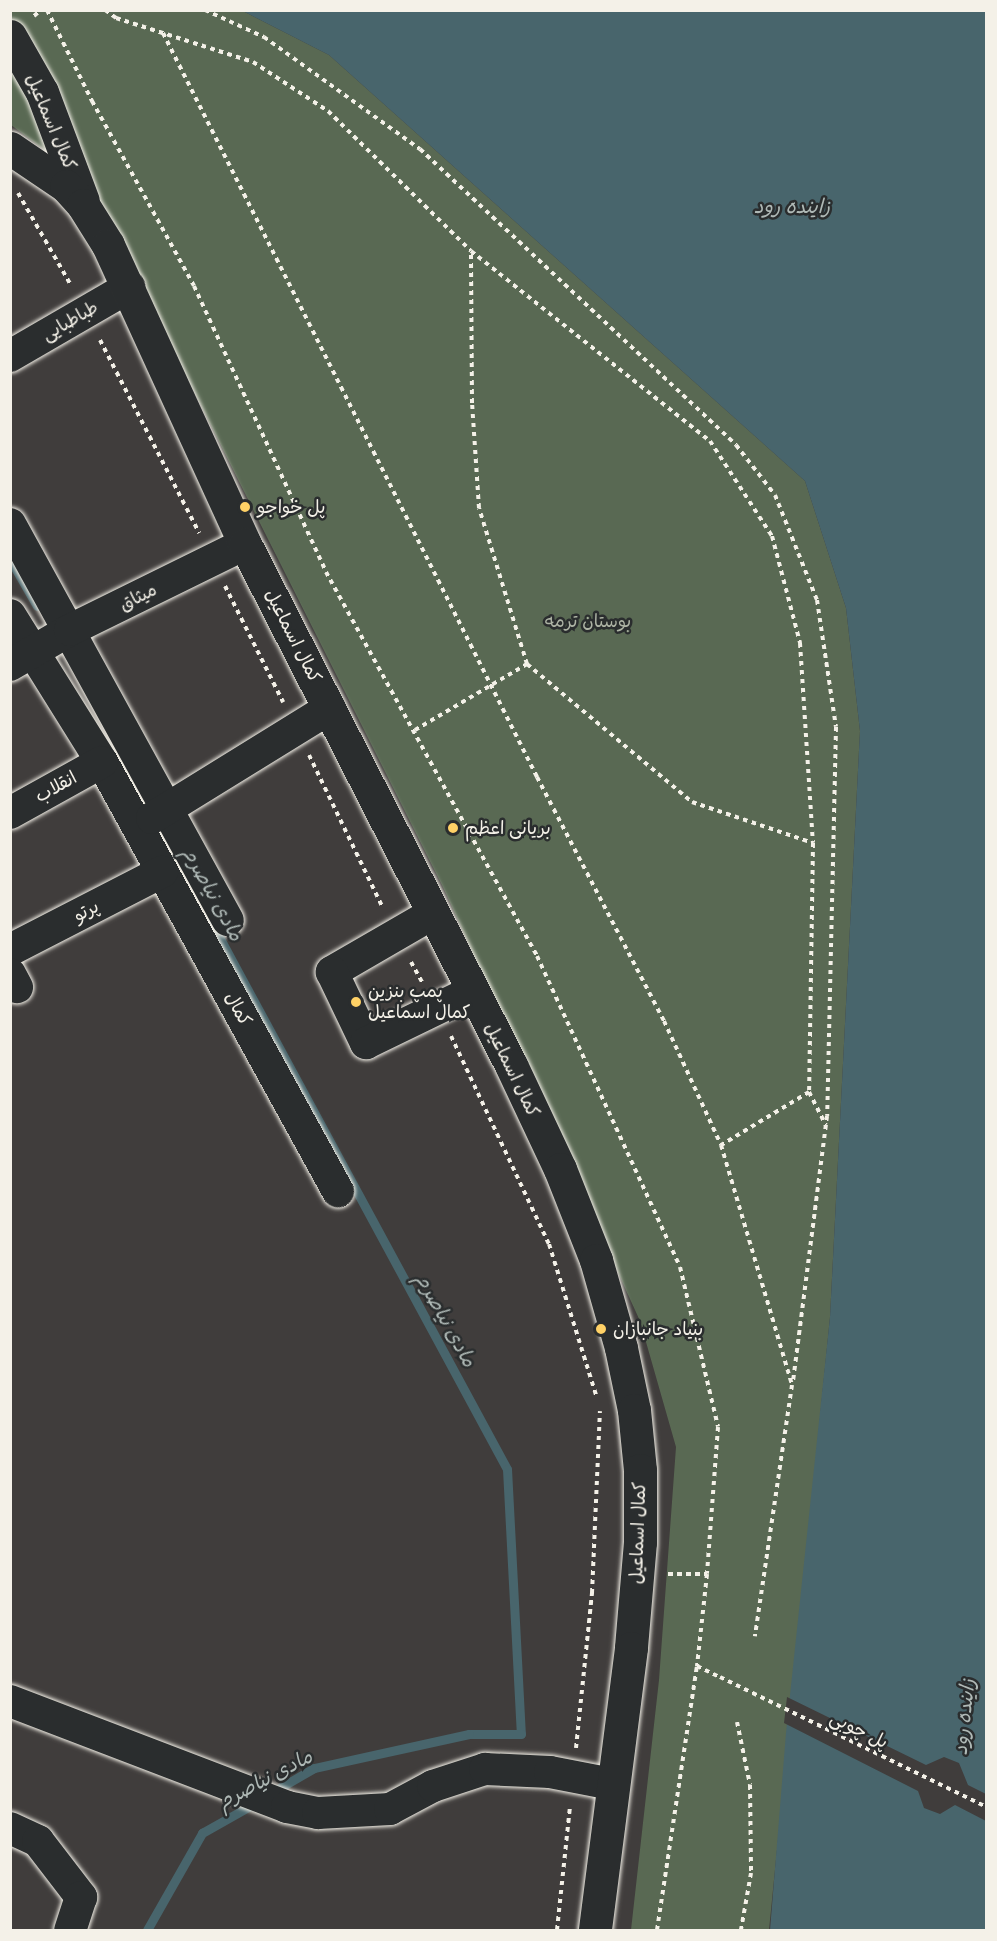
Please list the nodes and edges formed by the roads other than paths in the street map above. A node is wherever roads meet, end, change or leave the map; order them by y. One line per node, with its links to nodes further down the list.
1 (10, 36): 3 (main road, کمال اسماعیل)
2 (10, 148): 3 (main road, کمال اسماعیل)
3 (87, 211): 4 (main road, کمال اسماعیل)
4 (129, 286): 5 (street, طباطبایی); 7 (main road, کمال اسماعیل)
5 (10, 356)
6 (10, 524): 9 (street)
7 (245, 544): 9 (street, میثاق); 11 (main road, کمال اسماعیل)
8 (10, 615): 10 (street, کمال)
9 (70, 630): 10 (street, میثاق); 13 (street)
10 (21, 659): 12 (street, کمال)
11 (330, 708): 13 (street); 17 (main road, کمال اسماعیل)
12 (102, 762): 14 (street, انقلاب); 15 (street, کمال)
13 (169, 808): 15 (street); 18 (street)
14 (10, 813)
15 (137, 826): 16 (street, کمال)
16 (162, 872): 19 (street, پرتو); 21 (street, کمال)
17 (432, 914): 20 (main road, کمال اسماعیل); 20 (street)
18 (228, 920)
19 (10, 950)
20 (473, 991): 23 (main road, کمال اسماعیل)
21 (338, 1191)
22 (10, 1701): 23 (street)
23 (612, 1784): 26 (main road, کمال اسماعیل)
24 (10, 1828): 25 (street)
25 (70, 1930)
26 (595, 1930)

